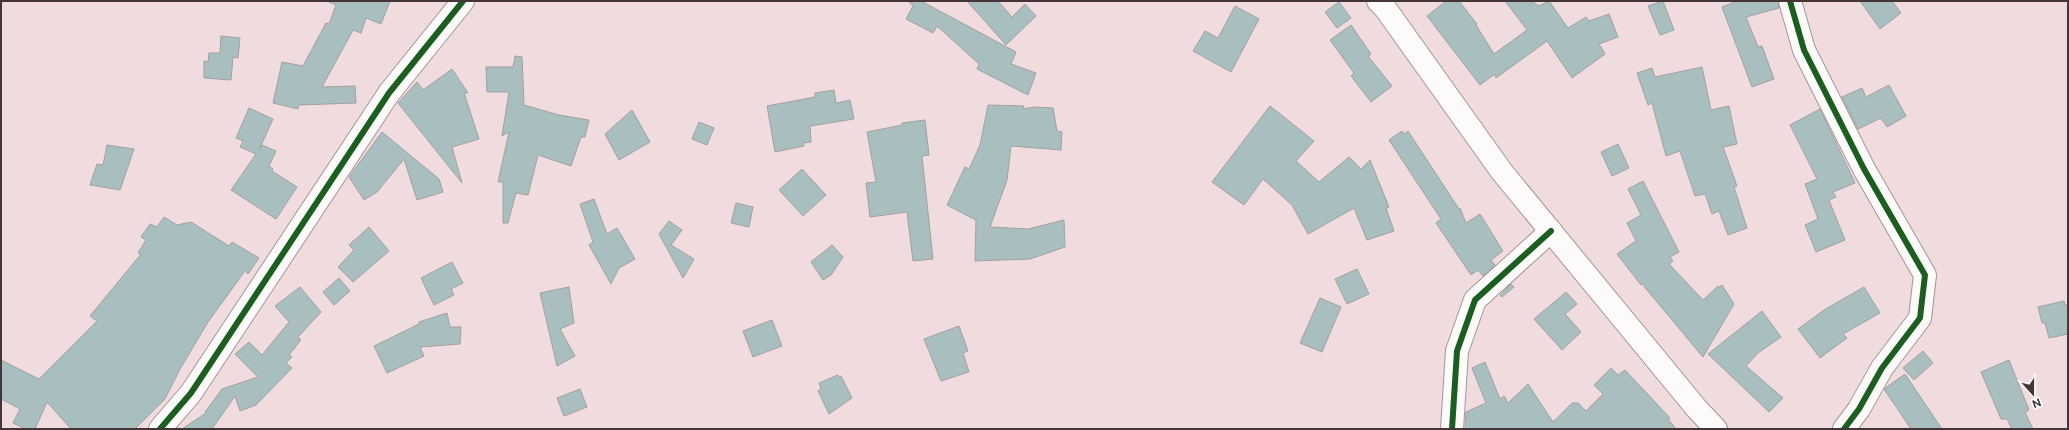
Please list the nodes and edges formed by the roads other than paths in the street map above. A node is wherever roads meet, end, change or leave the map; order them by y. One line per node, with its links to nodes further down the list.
1 (463, 1): 5 (main road)
2 (1378, 1): 4 (main road)
3 (1790, 1): 8 (main road)
4 (1551, 230): 6 (main road); 7 (main road)
5 (160, 429)
6 (1452, 429)
7 (1716, 429)
8 (1844, 429)

